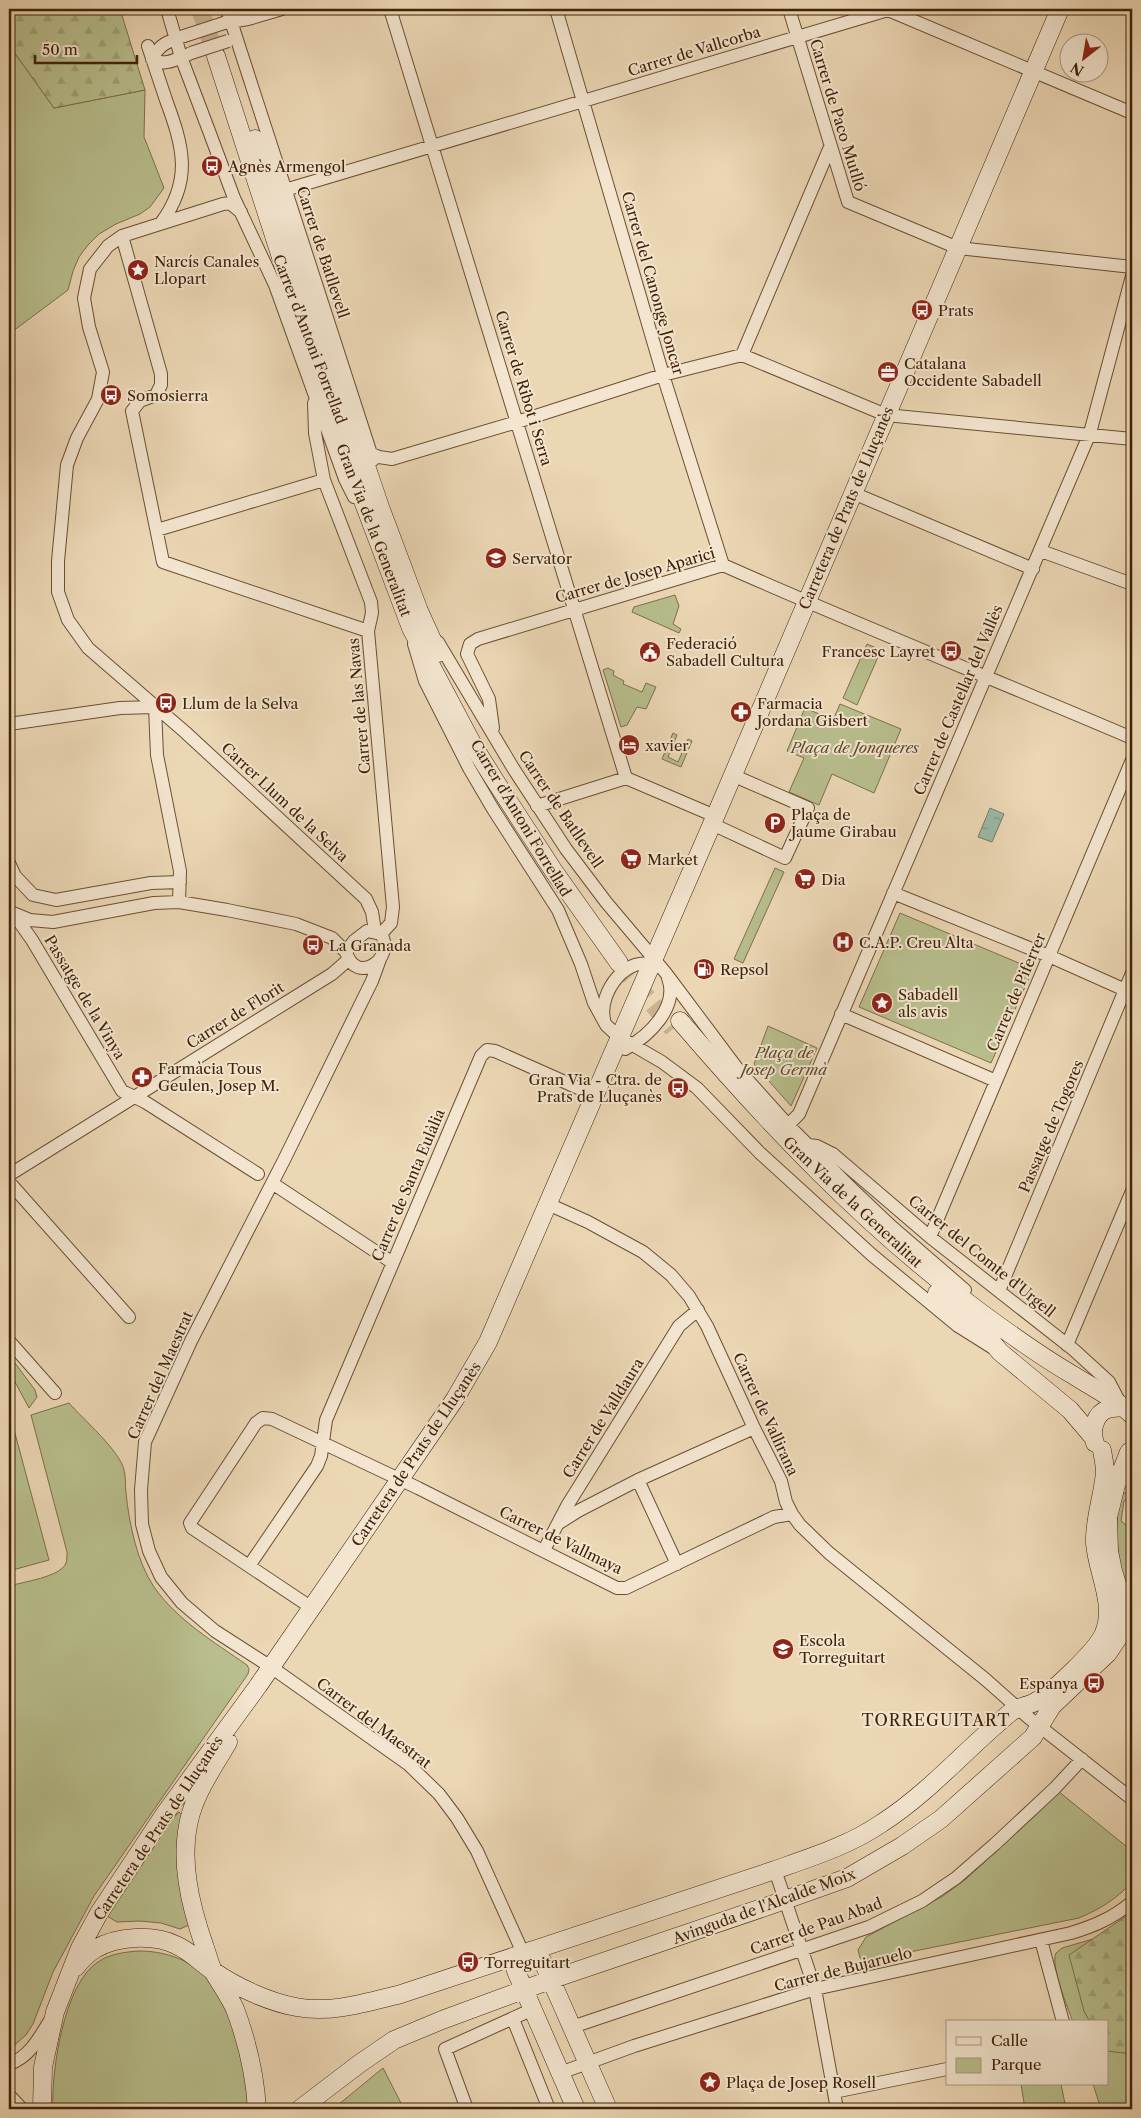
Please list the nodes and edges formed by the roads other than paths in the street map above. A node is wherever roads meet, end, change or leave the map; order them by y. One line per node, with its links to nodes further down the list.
1 (167, 9): 9 (street, Carrer d'Antoni Forrellad)
2 (282, 9): 8 (street)
3 (390, 9): 18 (street, Carrer de Ribot i Serra)
4 (556, 9): 16 (street, Carrer del Canonge Joncar)
5 (789, 9): 10 (street, Carrer de Paco Mutlló)
6 (1060, 9): 15 (street, Carretera de Prats de Lluçanès)
7 (889, 10): 10 (street, Carrer de Vallcorba); 15 (street, Carrer de Vallcorba)
8 (228, 17): 9 (street, bridge); 12 (street, Carrer de Batllevell)
9 (180, 37): 13 (street, Carrer d'Antoni Forrellad); 14 (street)
10 (797, 37): 16 (street, Carrer de Vallcorba); 19 (street, Carrer de Paco Mutlló)
11 (148, 46): 14 (street)
12 (227, 49): 13 (street, bridge); 20 (street, Carrer de Batllevell); 37 (street, Gran Via de la Generalitat); 40 (street, Gran Via de la Generalitat)
13 (186, 55): 14 (street); 21 (street, Carrer d'Antoni Forrellad)
14 (152, 58): 22 (street)
15 (1033, 72): 17 (street, Carrer de Vallcorba); 24 (street, Carretera de Prats de Lluçanès)
16 (583, 101): 18 (street, Carrer de Vallcorba); 28 (street, Carrer del Canonge Joncar)
17 (1132, 113)
18 (433, 147): 20 (street, Carrer de Vallcorba); 31 (street, Carrer de Ribot i Serra)
19 (830, 147): 24 (street, Carrer de Paco Mutlló); 27 (street)
20 (285, 190): 34 (street, Carrer de Batllevell)
21 (241, 212): 22 (street); 29 (street, Carrer d'Antoni Forrellad)
22 (161, 223): 23 (street)
23 (122, 236): 38 (street); 50 (street, Carrer Llum de la Selva)
24 (958, 248): 25 (street, Carrer de Paco Mutlló); 30 (street, Carretera de Prats de Lluçanès)
25 (1132, 267)
26 (1132, 276): 32 (street, Carrer de Castellar del Vallès)
27 (742, 355): 28 (street); 30 (street)
28 (663, 375): 31 (street); 41 (street, Carrer del Canonge Joncar)
29 (314, 390): 35 (street, Carrer de las Navas); 40 (street, Carrer d'Antoni Forrellad)
30 (886, 415): 32 (street); 36 (street, Carretera de Prats de Lluçanès)
31 (517, 422): 34 (street); 45 (street, Carrer de Ribot i Serra)
32 (1090, 433): 33 (street); 39 (street, Carrer de Castellar del Vallès)
33 (1132, 439)
34 (372, 454): 37 (street, Carrer de Batllevell)
35 (324, 480): 38 (street); 47 (street, Carrer de las Navas)
36 (854, 493): 42 (street); 44 (street, Carretera de Prats de Lluçanès)
37 (380, 507): 46 (street, Gran Via de la Generalitat)
38 (157, 530): 47 (street)
39 (1041, 551): 42 (street, Carrer de Castellar del Vallès); 43 (street)
40 (384, 555): 46 (street, Gran Via de la Generalitat)
41 (723, 565): 44 (street, Carrer de Josep Aparici); 45 (street, Carrer de Josep Aparici)
42 (1033, 569): 49 (street, Carrer de Castellar del Vallès)
43 (1132, 584)
44 (806, 602): 49 (street, Carrer de Josep Aparici); 55 (street, Carretera de Prats de Lluçanès)
45 (574, 608): 48 (street, Carrer de Josep Aparici); 56 (street, Carrer de Ribot i Serra)
46 (419, 629): 52 (street); 70 (street, Gran Via de la Generalitat); 75 (street, Carrer d'Antoni Forrellad)
47 (368, 631): 65 (street, Carrer de las Navas)
48 (470, 644): 52 (street, Carrer de Batllevell)
49 (986, 675): 53 (street, Carrer de Josep Aparici); 61 (street, Carrer de Castellar del Vallès)
50 (156, 707): 51 (street); 60 (street); 65 (street, Carrer Llum de la Selva)
51 (9, 724)
52 (494, 735): 57 (street, Carrer de Batllevell)
53 (1132, 738)
54 (1132, 760): 68 (street, Carrer de Piferrer)
55 (732, 775): 58 (street, Carretera de Prats de Lluçanès); 58 (street)
56 (626, 778): 57 (street); 58 (street)
57 (537, 806): 66 (street, Carrer de Batllevell)
58 (714, 820): 64 (street, Carretera de Prats de Lluçanès)
59 (9, 863): 60 (street)
60 (180, 882): 62 (street)
61 (892, 893): 68 (street); 74 (street, Carrer de Castellar del Vallès)
62 (179, 902): 63 (street); 67 (street)
63 (11, 911): 80 (street, Passatge de la Vinya)
64 (668, 924): 66 (street); 71 (street, Carretera de Prats de Lluçanès)
65 (378, 933): 67 (street); 69 (street)
66 (639, 941): 71 (street, Carrer de Batllevell)
67 (347, 956): 69 (street); 80 (street, Carrer de Florit)
68 (1049, 956): 73 (street); 78 (street, Carrer de Piferrer)
69 (380, 959): 86 (street, Carrer del Maestrat)
70 (624, 960)
71 (656, 965): 75 (street, Carretera de Prats de Lluçanès); 76 (street, Carretera de Prats de Lluçanès); 76 (street, Carretera de Prats de Lluçanès); 81 (street, Carrer del Comte d'Urgell)
72 (1132, 973): 73 (street, Passatge de Togores)
73 (1129, 992): 92 (street, Passatge de Togores)
74 (840, 1014): 78 (street); 81 (street, Carrer de Castellar del Vallès)
75 (606, 1025): 76 (street); 77 (street, Carretera de Prats de Lluçanès)
76 (631, 1045): 77 (street, Carretera de Prats de Lluçanès); 77 (street, Carretera de Prats de Lluçanès); 98 (street)
77 (605, 1068): 79 (street, Carretera de Prats de Lluçanès)
78 (996, 1081): 90 (street, Carrer de Piferrer)
79 (594, 1095): 88 (street, Carretera de Prats de Lluçanès); 91 (street, Carrer de Santa Eulàlia)
80 (134, 1097): 83 (street, Passatge de la Vinya); 84 (street, Carrer de Florit)
81 (788, 1125): 82 (street, Carrer del Comte d'Urgell)
82 (808, 1145): 90 (street, Carrer del Comte d'Urgell); 95 (street, Carrer del Comte d'Urgell)
83 (258, 1174)
84 (9, 1175)
85 (9, 1182): 94 (street)
86 (272, 1183): 91 (street); 113 (street, Carrer del Maestrat)
87 (1132, 1191): 89 (street)
88 (548, 1204): 93 (street, Carrer de Vallirana); 105 (street, Carretera de Prats de Lluçanès)
89 (1129, 1207): 97 (street)
90 (930, 1236): 92 (street, Carrer del Comte d'Urgell)
91 (393, 1263): 102 (street, Carrer de Santa Eulàlia)
92 (999, 1291): 97 (street, Carrer del Comte d'Urgell)
93 (698, 1310): 101 (street, Carrer de Vallirana); 108 (street, Carrer de Valldaura)
94 (129, 1317)
95 (1014, 1335): 98 (street, Gran Via de la Generalitat); 100 (street, Gran Via de la Generalitat)
96 (9, 1341): 99 (street)
97 (1067, 1345): 100 (street, Carrer del Comte d'Urgell)
98 (1000, 1352): 103 (street, Gran Via de la Generalitat)
99 (55, 1393)
100 (1129, 1410): 103 (street)
101 (754, 1428): 106 (street); 107 (street, Carrer de Vallirana)
102 (323, 1443): 105 (street, Carrer de Vallmaya); 111 (street, Carrer de Santa Eulàlia); 111 (street, Carrer de Vallmaya)
103 (1098, 1444): 104 (street); 115 (street, Avinguda de l'Alcalde Moix)
104 (1130, 1451): 116 (street, Avinguda de l'Alcalde Moix)
105 (400, 1479): 109 (street, Carrer de Vallmaya); 112 (street, Carretera de Prats de Lluçanès)
106 (638, 1480): 108 (street); 110 (street)
107 (792, 1514): 110 (street, Carrer de Vallmaya); 115 (street, Carrer de Vallirana)
108 (558, 1524): 109 (street, Carrer de Valldaura)
109 (544, 1550): 110 (street, Carrer de Vallmaya)
110 (677, 1564)
111 (249, 1566): 112 (street)
112 (312, 1608): 113 (street, Carretera de Prats de Lluçanès)
113 (271, 1667): 114 (street, Carretera de Prats de Lluçanès); 124 (street, Carrer del Maestrat)
114 (258, 1686): 125 (street, Carretera de Prats de Lluçanès); 126 (street, Carretera de Prats de Lluçanès)
115 (1018, 1708): 116 (street, Carrer de Vallirana); 119 (street, Avinguda de l'Alcalde Moix)
116 (1040, 1726): 117 (street, Carrer de Vallirana); 120 (street, Avinguda de l'Alcalde Moix)
117 (1082, 1759): 118 (street, Carrer de Vallirana); 123 (street, Carrer de Pau Abad)
118 (1132, 1799)
119 (775, 1870): 120 (street); 124 (street, Avinguda de l'Alcalde Moix)
120 (786, 1900): 123 (street); 127 (street, Avinguda de l'Alcalde Moix)
121 (1132, 1902): 122 (street, Carrer de Bujaruelo)
122 (1041, 1940): 129 (street, Carrer de Bujaruelo); 133 (street)
123 (802, 1950): 129 (street); 134 (street, Carrer de Pau Abad)
124 (524, 1953): 125 (street, Avinguda de l'Alcalde Moix); 127 (street); 128 (street)
125 (213, 1972): 126 (street, Carretera de Prats de Lluçanès); 143 (street, Carretera de Prats de Lluçanès)
126 (69, 1975): 131 (street, Carretera de Prats de Lluçanès)
127 (550, 1980): 128 (street, Avinguda de l'Alcalde Moix); 134 (street)
128 (524, 1990): 130 (street); 144 (street)
129 (815, 1990): 135 (street, Carrer de Bujaruelo); 139 (street)
130 (531, 2010): 132 (street); 138 (street)
131 (55, 2012): 136 (street); 142 (street, Carretera de Prats de Lluçanès)
132 (513, 2018): 145 (street); 146 (street)
133 (1062, 2020)
134 (572, 2027): 135 (street)
135 (587, 2063): 138 (street, Carrer de Bujaruelo); 148 (street)
136 (9, 2064)
137 (946, 2069): 139 (street)
138 (560, 2073): 147 (street)
139 (834, 2092): 149 (street)
140 (9, 2095): 141 (street)
141 (22, 2109)
142 (42, 2109)
143 (257, 2109)
144 (300, 2109)
145 (467, 2109)
146 (549, 2109)
147 (576, 2109)
148 (608, 2109)
149 (837, 2109)

